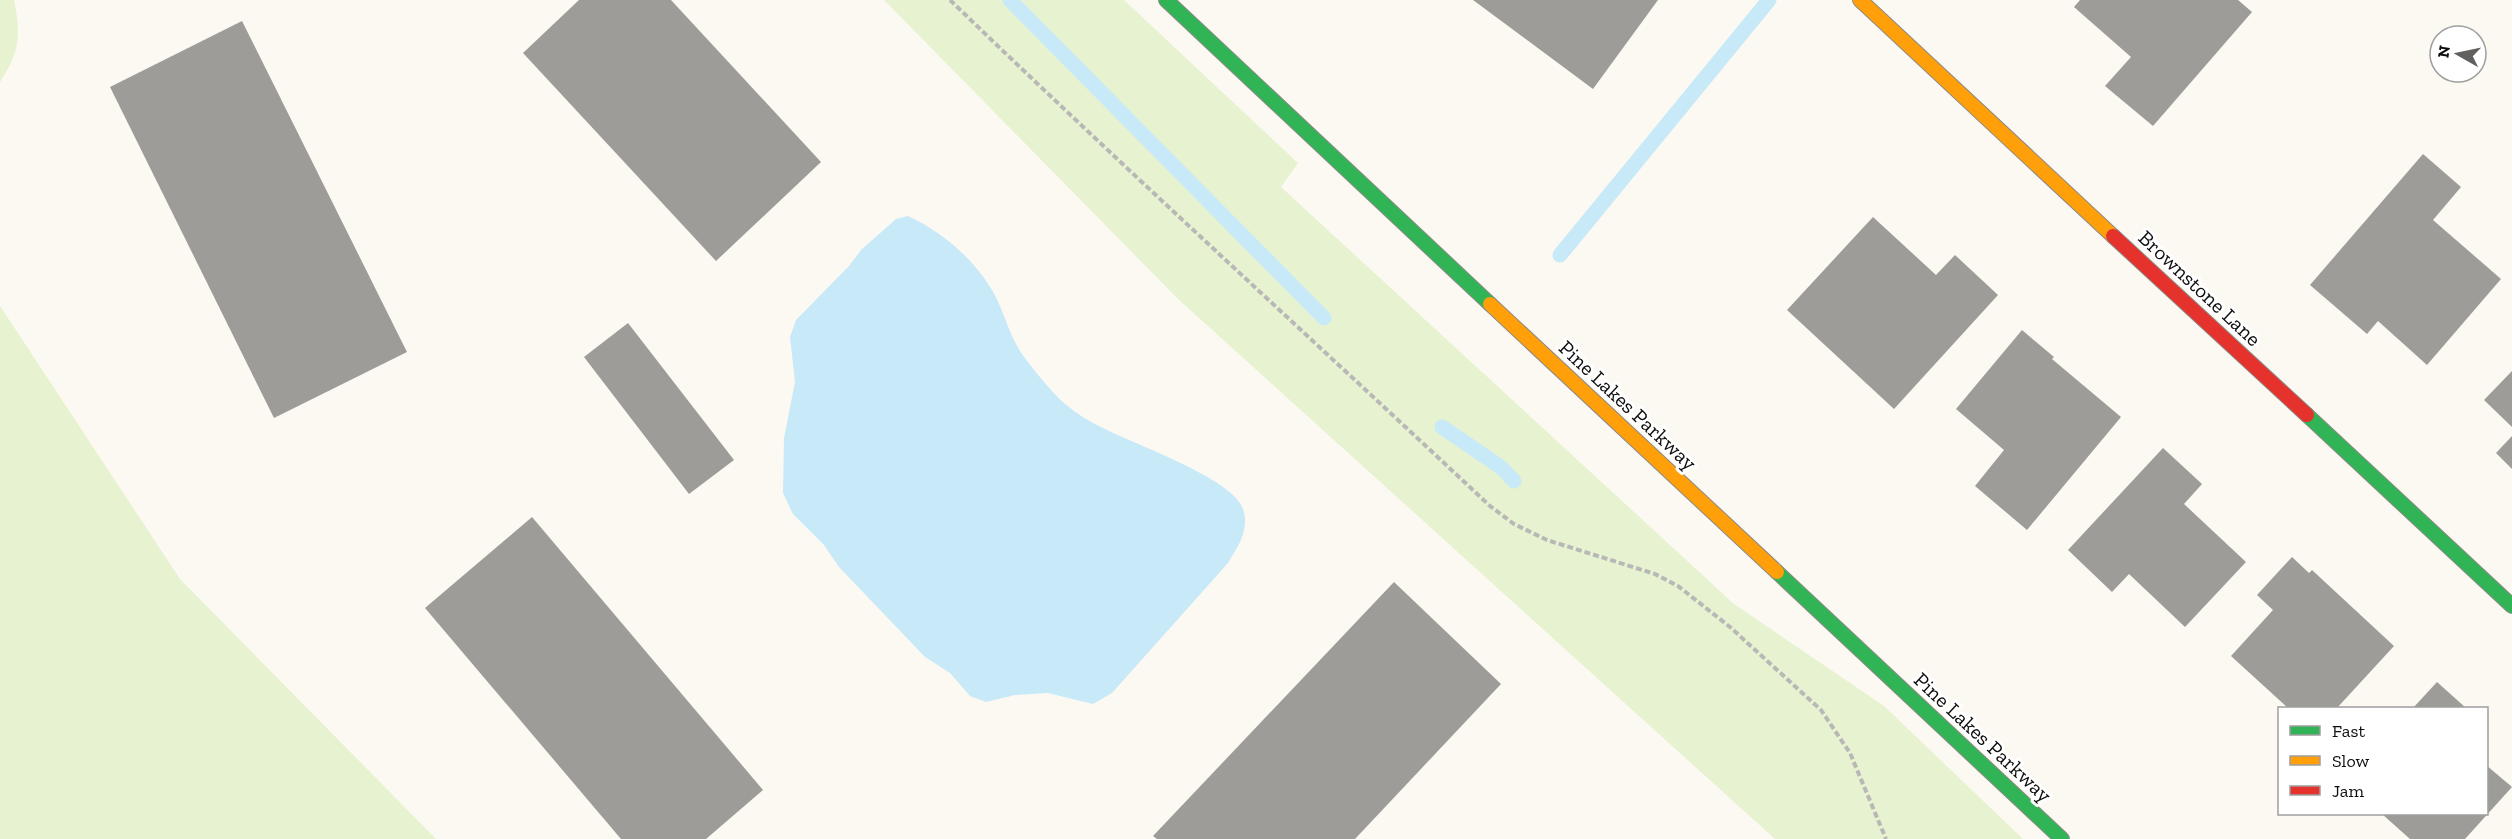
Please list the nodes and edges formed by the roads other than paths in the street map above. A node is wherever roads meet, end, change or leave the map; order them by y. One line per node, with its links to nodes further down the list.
1 (1166, 0): 4 (street, Pine Lakes Parkway)
2 (1860, 0): 3 (street, Brownstone Lane)
3 (2512, 606)
4 (2062, 839)

